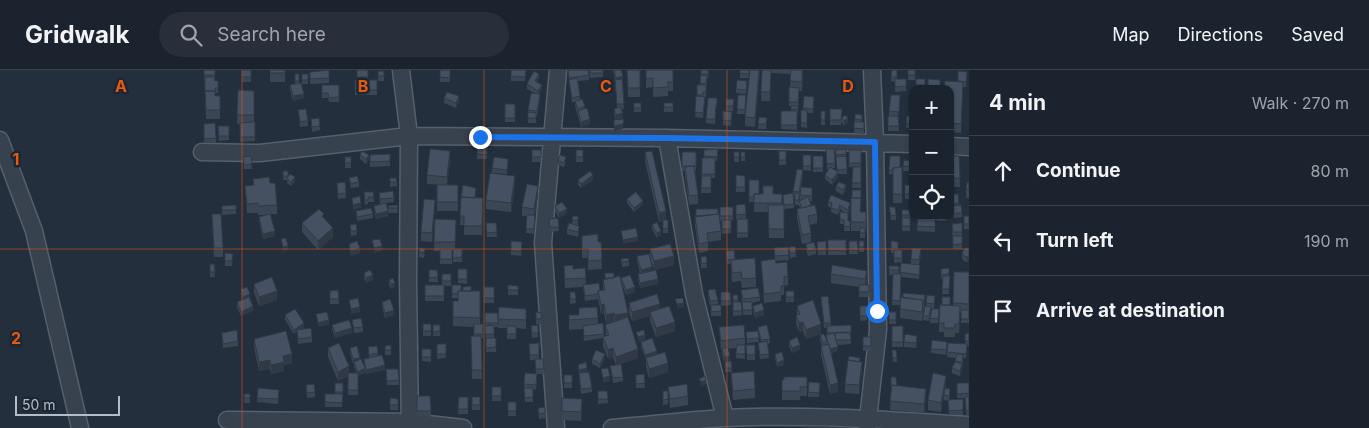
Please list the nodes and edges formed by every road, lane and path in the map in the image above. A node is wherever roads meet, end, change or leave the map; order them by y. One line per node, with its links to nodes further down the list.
1 (401, 70): 4 (street)
2 (558, 70): 5 (street)
3 (872, 70): 8 (street)
4 (409, 136): 5 (street); 12 (street); 16 (street)
5 (551, 138): 6 (street); 20 (street)
6 (667, 138): 8 (street); 13 (street)
7 (0, 140): 18 (street)
8 (875, 142): 9 (street); 15 (street)
9 (909, 144)
10 (954, 146): 11 (street)
11 (969, 147)
12 (202, 152)
13 (725, 418): 15 (street); 21 (street)
14 (227, 420): 16 (street)
15 (868, 423): 17 (street)
16 (410, 425): 19 (street)
17 (969, 425)
18 (80, 428)
19 (464, 428)
20 (556, 428)
21 (612, 428)

